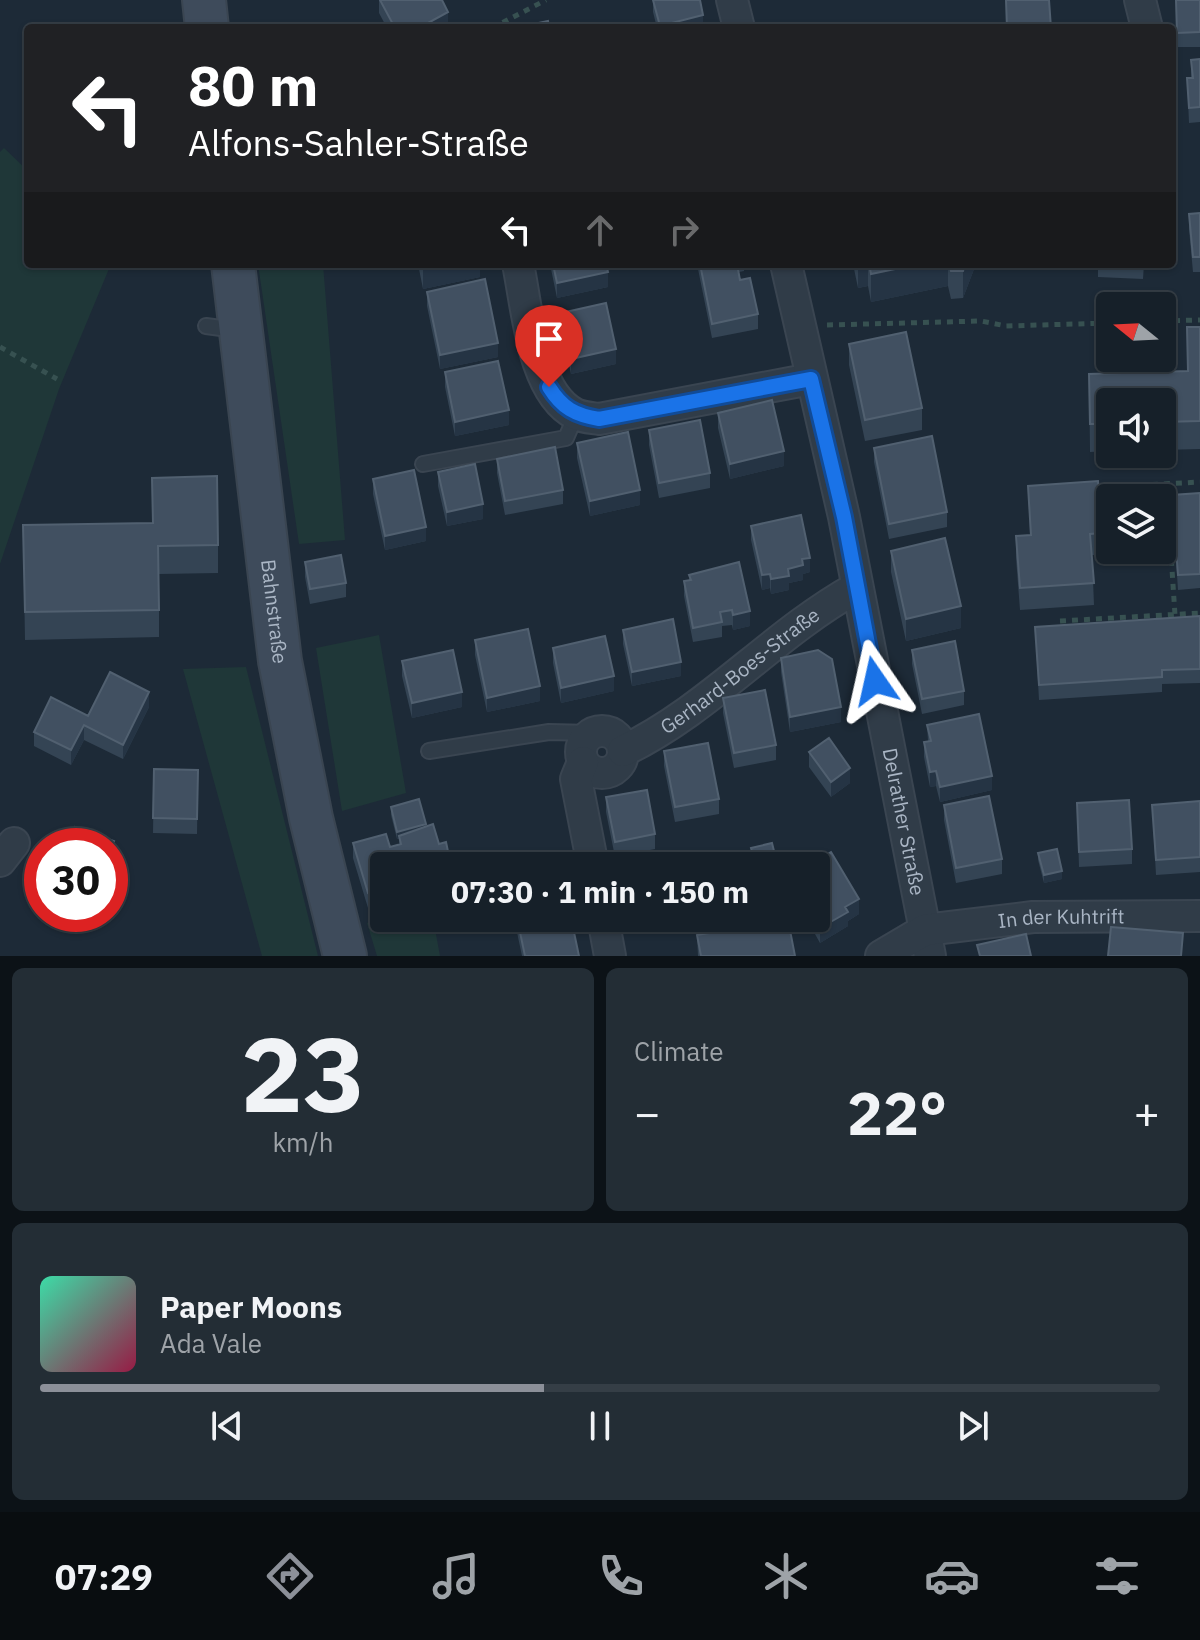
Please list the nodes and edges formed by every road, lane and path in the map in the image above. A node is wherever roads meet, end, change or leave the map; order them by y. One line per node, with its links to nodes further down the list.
1 (204, 0): 5 (street)
2 (546, 0): 6 (path)
3 (732, 0): 7 (street)
4 (1140, 0): 8 (street)
5 (207, 24)
6 (500, 24)
7 (738, 24)
8 (1146, 24)
9 (232, 268): 36 (street, Bahnstraße)
10 (519, 268): 19 (street)
11 (787, 268): 15 (street, Delrather Straße)
12 (1200, 320): 13 (path)
13 (1176, 321)
14 (1096, 323): 15 (path)
15 (798, 326): 18 (street, Delrather Straße)
16 (0, 347): 17 (path)
17 (57, 379)
18 (811, 379): 19 (street); 24 (street, Delrather Straße)
19 (576, 415): 20 (lane)
20 (423, 464)
21 (1200, 482): 22 (path)
22 (1162, 484)
23 (1172, 564): 26 (path)
24 (856, 588): 30 (street, Gerhard-Boes-Straße); 35 (street, Delrather Straße)
25 (1200, 613): 26 (path)
26 (1175, 615): 27 (path)
27 (1060, 621)
28 (592, 733): 29 (lane); 30 (street); 31 (street)
29 (429, 751)
30 (623, 751): 31 (street, Gerhard-Boes-Straße)
31 (583, 762): 32 (street)
32 (590, 852)
33 (1200, 916): 35 (street, In der Kuhtrift)
34 (606, 932): 37 (street)
35 (927, 943): 38 (street)
36 (345, 956)
37 (610, 956)
38 (881, 956)

